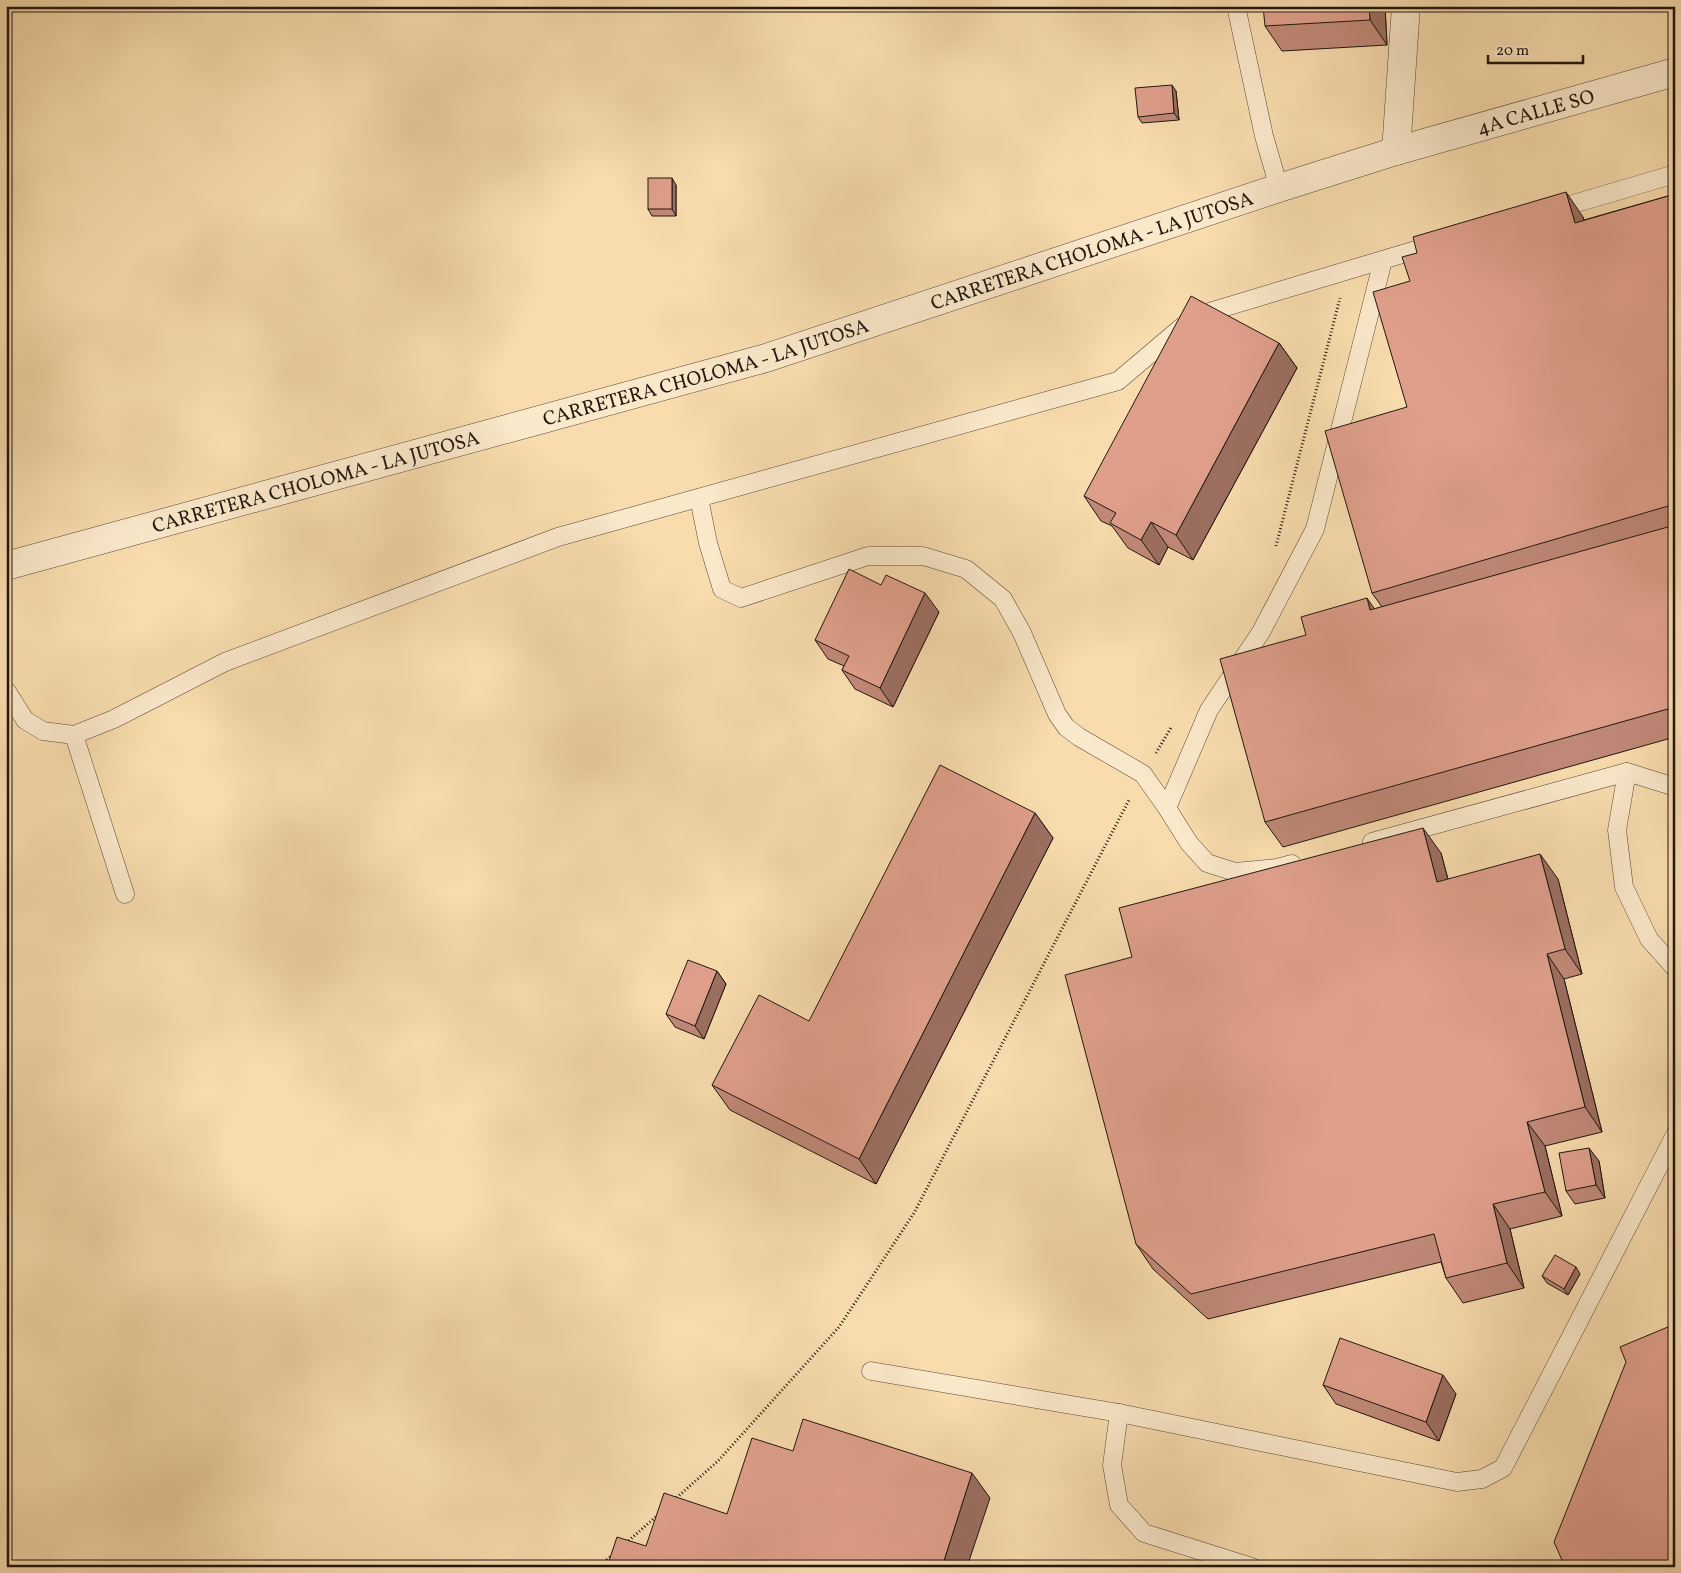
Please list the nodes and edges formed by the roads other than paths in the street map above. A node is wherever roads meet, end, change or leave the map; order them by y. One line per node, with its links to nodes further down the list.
1 (1236, 6): 6 (lane)
2 (1406, 6): 4 (street)
3 (1675, 72): 4 (street, 4A CALLE SO)
4 (1396, 151): 6 (street, CARRETERA CHOLOMA - LA JUTOSA)
5 (1675, 174): 7 (lane)
6 (1279, 188): 11 (street, CARRETERA CHOLOMA - LA JUTOSA)
7 (1533, 216)
8 (1458, 238): 9 (lane)
9 (1383, 260): 10 (lane); 16 (lane)
10 (699, 498): 13 (lane); 16 (lane)
11 (6, 566)
12 (6, 690): 13 (lane)
13 (74, 735): 19 (lane)
14 (1627, 772): 15 (lane); 17 (lane); 20 (lane)
15 (1675, 787)
16 (1167, 808): 18 (lane)
17 (1353, 847)
18 (1306, 860)
19 (125, 894)
20 (1675, 968)
21 (1675, 1134): 23 (lane)
22 (872, 1371): 23 (lane)
23 (1119, 1413): 24 (lane)
24 (1252, 1567)

